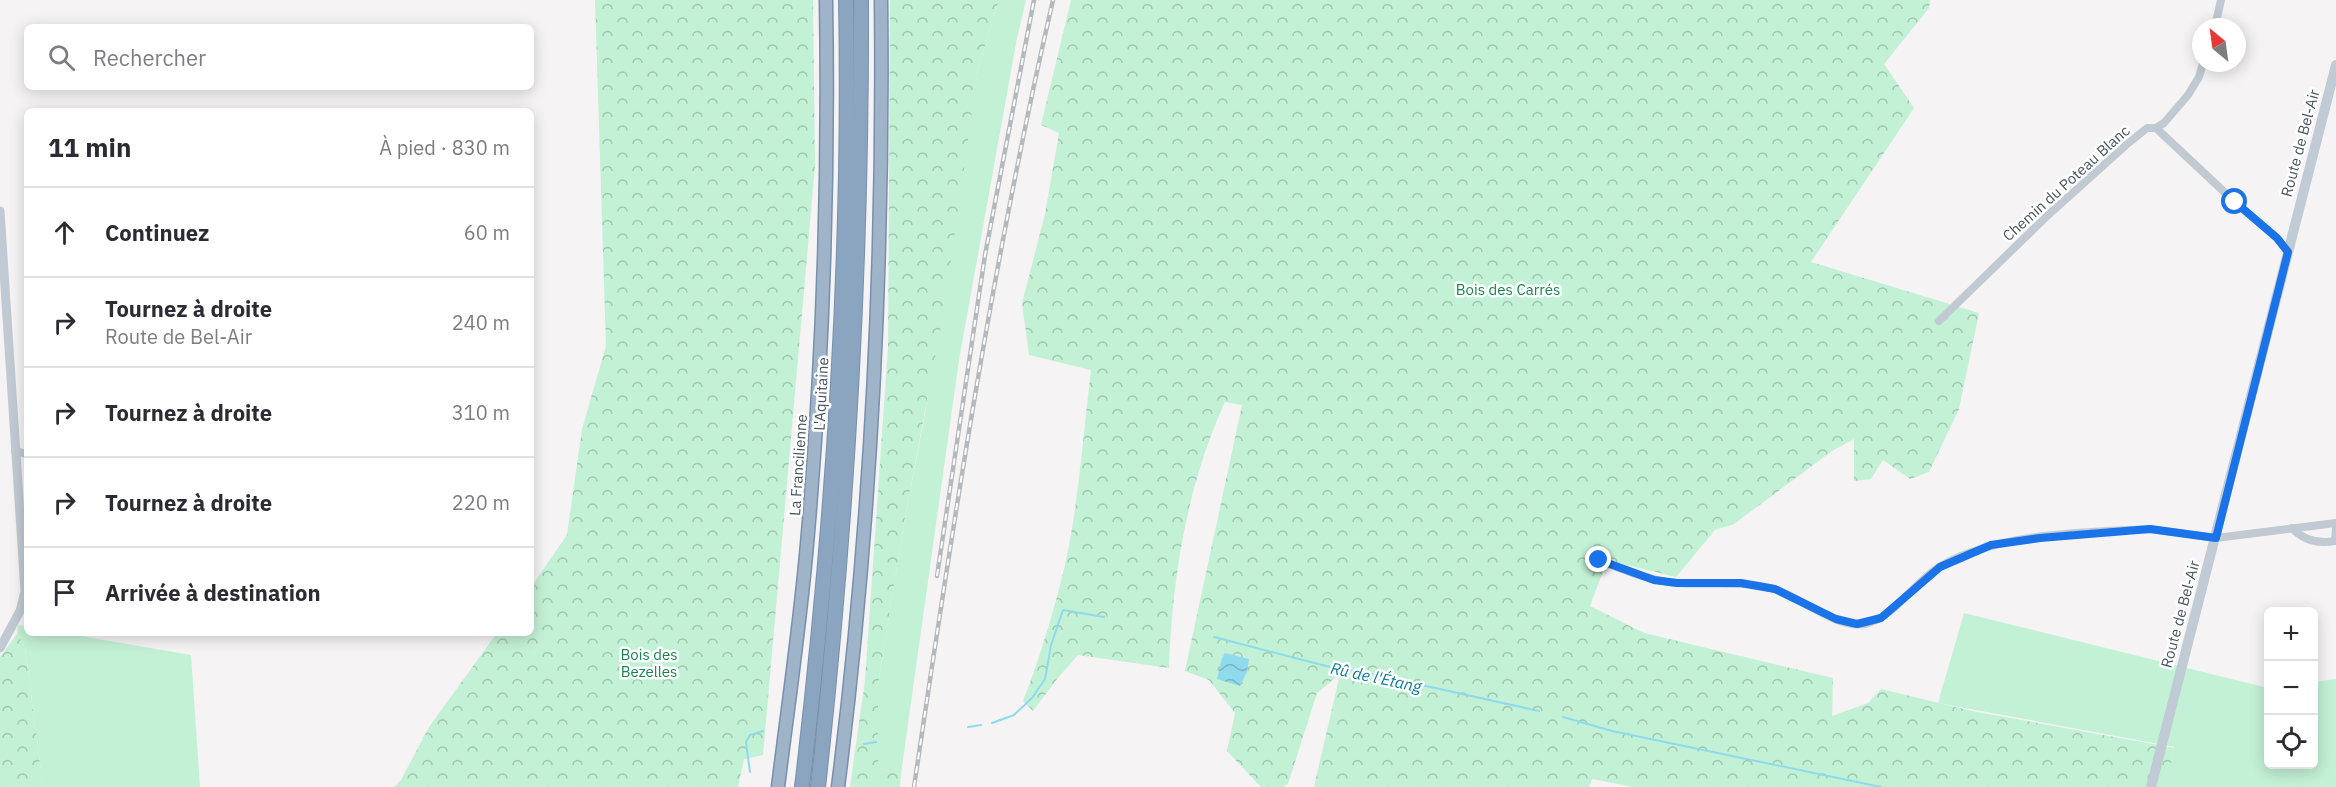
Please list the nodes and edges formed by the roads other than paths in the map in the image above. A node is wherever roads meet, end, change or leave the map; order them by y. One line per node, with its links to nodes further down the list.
1 (826, 0): 22 (highway, La Francilienne)
2 (846, 0): 23 (highway, L'Aquitaine)
3 (861, 0): 24 (highway, L'Aquitaine)
4 (881, 0): 25 (highway)
5 (2221, 0): 6 (street)
6 (2217, 18)
7 (2336, 65): 11 (main road, Route de Bel-Air)
8 (2200, 72): 9 (street, Chemin du Poteau Blanc)
9 (2156, 128): 11 (street); 12 (street, Chemin du Poteau Blanc)
10 (0, 212): 13 (street)
11 (2288, 252): 17 (main road, Route de Bel-Air)
12 (1939, 321)
13 (15, 451): 14 (street); 19 (street)
14 (24, 453)
15 (2336, 525): 16 (street); 16 (street)
16 (2292, 528): 17 (street)
17 (2216, 538): 18 (street); 26 (main road, Route de Bel-Air)
18 (1599, 560)
19 (24, 577)
20 (24, 603): 21 (street)
21 (0, 648)
22 (778, 787)
23 (802, 787)
24 (818, 787)
25 (838, 787)
26 (2151, 787)

